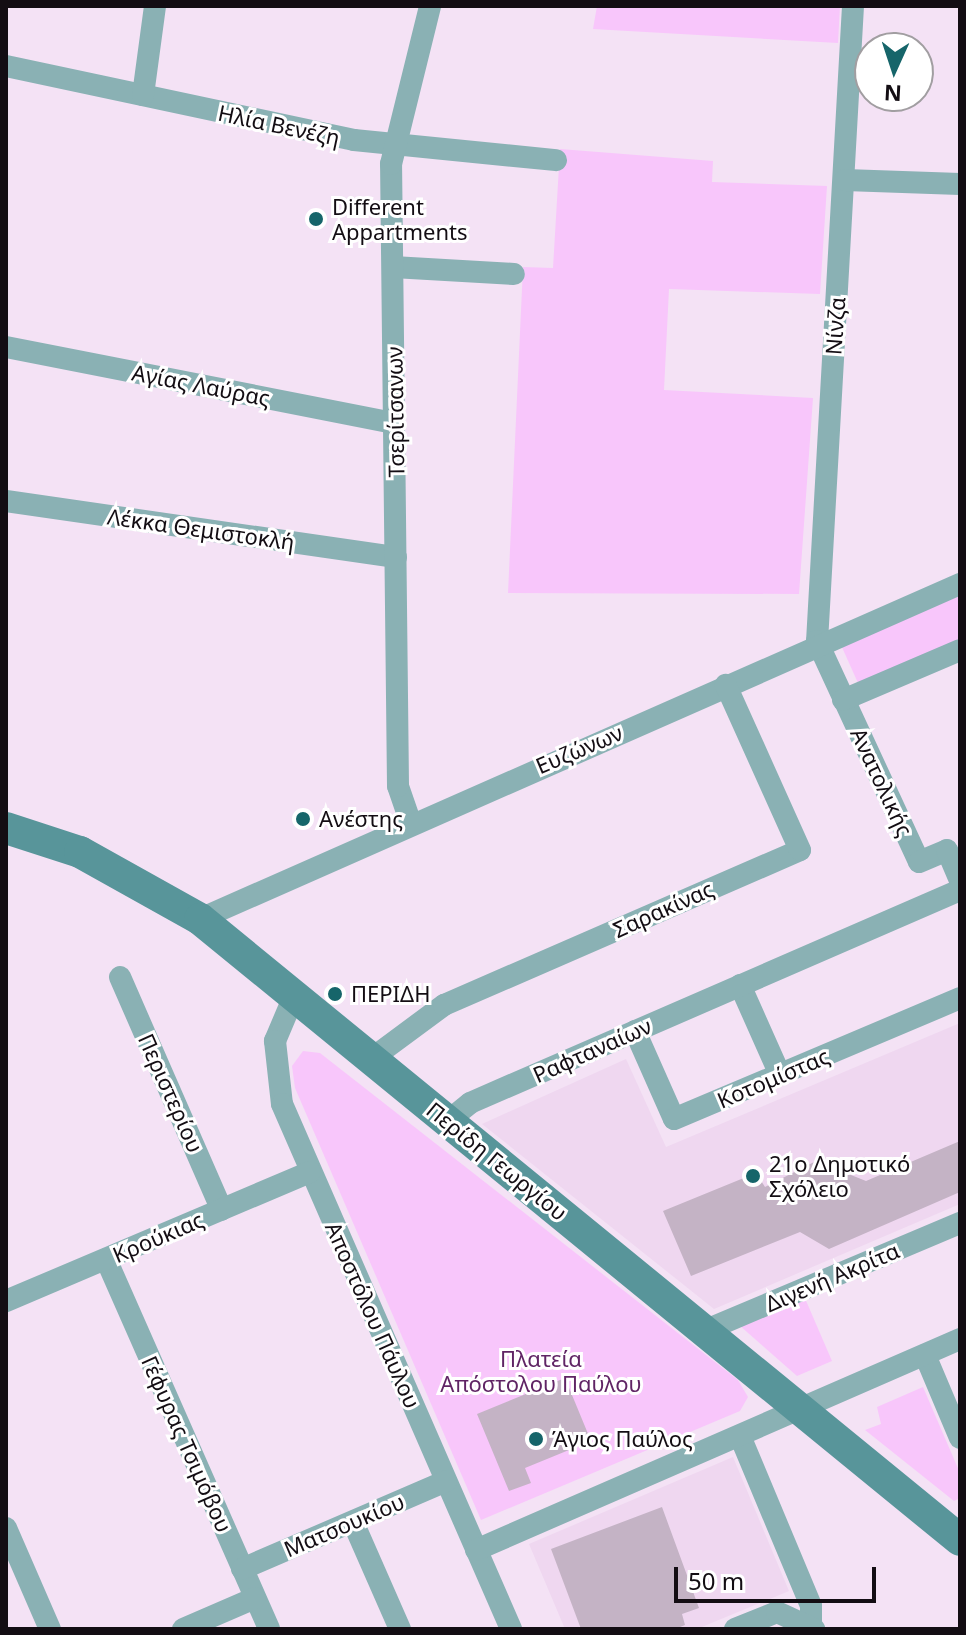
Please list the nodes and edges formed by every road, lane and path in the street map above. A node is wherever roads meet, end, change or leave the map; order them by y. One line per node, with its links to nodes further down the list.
1 (155, 6): 5 (street)
2 (430, 6): 6 (street, Τσερίτσανων)
3 (853, 6): 8 (street, Νίνζα)
4 (6, 66): 5 (street, Ηλία Βενέζη)
5 (143, 95): 6 (street, Ηλία Βενέζη)
6 (393, 146): 7 (street, Ηλία Βενέζη); 10 (street, Τσερίτσανων)
7 (556, 160)
8 (845, 180): 9 (street); 17 (street, Νίνζα)
9 (960, 184)
10 (393, 267): 11 (street); 13 (street, Τσερίτσανων)
11 (514, 274)
12 (6, 347): 13 (street, Αγίας Λαύρας)
13 (395, 423): 15 (street, Τσερίτσανων)
14 (6, 501): 15 (street, Λέκκα Θεμιστοκλή)
15 (396, 557): 21 (street, Τσερίτσανων)
16 (960, 584): 17 (street, Ευζώνων)
17 (818, 645): 19 (street, Ευζώνων); 20 (street, Ανατολικής)
18 (960, 650): 20 (street)
19 (726, 685): 21 (street, Ευζώνων); 32 (street, Σαρακίνας)
20 (843, 700): 23 (street, Ανατολικής)
21 (410, 821): 26 (street, Ευζώνων)
22 (6, 828): 26 (street, Περίδη Γεωργίου)
23 (953, 847): 24 (street, Ανατολικής)
24 (960, 881)
25 (960, 890): 28 (street, Ραφταναίων)
26 (200, 919): 29 (street, Περίδη Γεωργίου)
27 (120, 977): 36 (street, Περιστερίου)
28 (740, 985): 31 (street, Ραφταναίων); 33 (street)
29 (294, 996): 32 (street, Περίδη Γεωργίου); 35 (street, Αποστόλου Πάυλου)
30 (960, 998): 33 (street, Κοτομίστας)
31 (635, 1031): 33 (street, Κοτομίστας); 34 (street, Ραφταναίων)
32 (371, 1059): 34 (street, Περίδη Γεωργίου)
33 (780, 1075)
34 (448, 1121): 40 (street, Περίδη Γεωργίου)
35 (310, 1172): 36 (street, Κρούκιας); 46 (street, Αποστόλου Πάυλου)
36 (222, 1210): 38 (street, Κρούκιας)
37 (960, 1223): 40 (street, Διγενή Ακρίτα)
38 (106, 1259): 39 (street, Κρούκιας); 51 (street, Γέφυρας Τσιμόβου)
39 (6, 1301)
40 (704, 1331): 43 (street, Περίδη Γεωργίου)
41 (960, 1339): 42 (street)
42 (925, 1355): 43 (street); 45 (street)
43 (798, 1408): 44 (street); 49 (street, Περίδη Γεωργίου)
44 (740, 1436): 50 (street); 53 (street)
45 (960, 1438)
46 (446, 1481): 47 (street, Ματσουκίου); 50 (street, Αποστόλου Πάυλου)
47 (353, 1522): 51 (street, Ματσουκίου); 57 (street)
48 (6, 1528): 54 (street)
49 (960, 1540)
50 (476, 1550): 58 (street, Αποστόλου Πάυλου)
51 (242, 1569): 52 (street, Γέφυρας Τσιμόβου)
52 (255, 1598): 55 (street); 56 (street, Γέφυρας Τσιμόβου)
53 (813, 1628): 59 (street)
54 (50, 1629)
55 (183, 1629)
56 (269, 1629)
57 (400, 1629)
58 (511, 1629)
59 (735, 1629)

